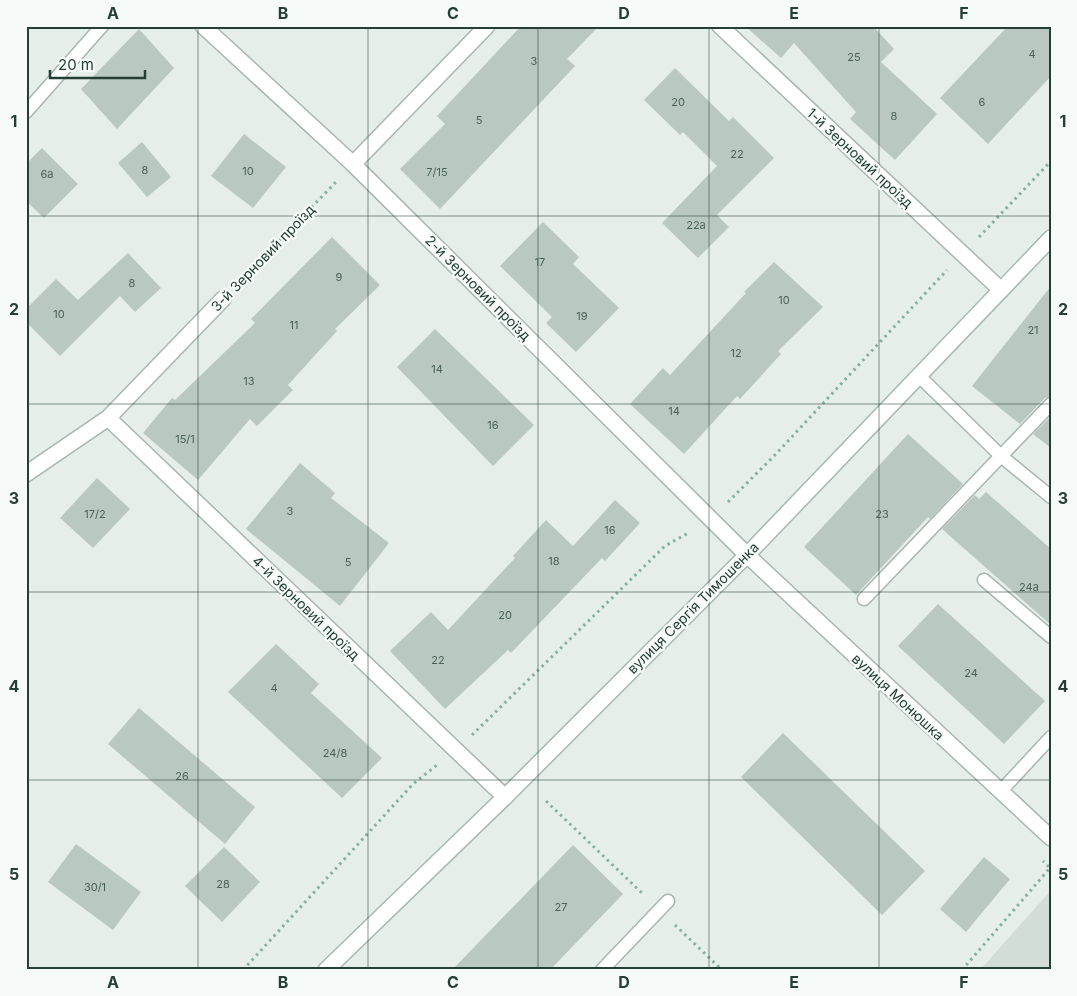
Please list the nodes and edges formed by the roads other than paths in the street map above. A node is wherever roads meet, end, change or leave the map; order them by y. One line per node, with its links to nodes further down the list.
1 (102, 26): 5 (lane)
2 (203, 26): 6 (street, 2-й Зерновий проїзд)
3 (487, 26): 6 (street)
4 (720, 26): 8 (street, 1-й Зерновий проїзд)
5 (26, 112)
6 (353, 164): 16 (street, 2-й Зерновий проїзд)
7 (1051, 238): 8 (street, вулиця Сергія Тимошенка)
8 (1000, 290): 10 (street, вулиця Сергія Тимошенка)
9 (223, 299): 12 (street, 3-й Зерновий проїзд)
10 (919, 376): 13 (lane); 16 (street, вулиця Сергія Тимошенка)
11 (1051, 404): 13 (lane)
12 (108, 418): 14 (street, 3-й Зерновий проїзд); 22 (street, 4-й Зерновий проїзд)
13 (1001, 456): 15 (lane); 18 (lane)
14 (26, 474)
15 (1051, 497)
16 (747, 555): 21 (street, вулиця Монюшка); 22 (street, вулиця Сергія Тимошенка)
17 (984, 580): 19 (lane)
18 (864, 599)
19 (1051, 637)
20 (1051, 737): 21 (lane)
21 (1000, 792): 23 (street, вулиця Монюшка)
22 (505, 797): 25 (street, вулиця Сергія Тимошенка)
23 (1051, 838)
24 (664, 906): 26 (lane)
25 (326, 970)
26 (602, 970)

